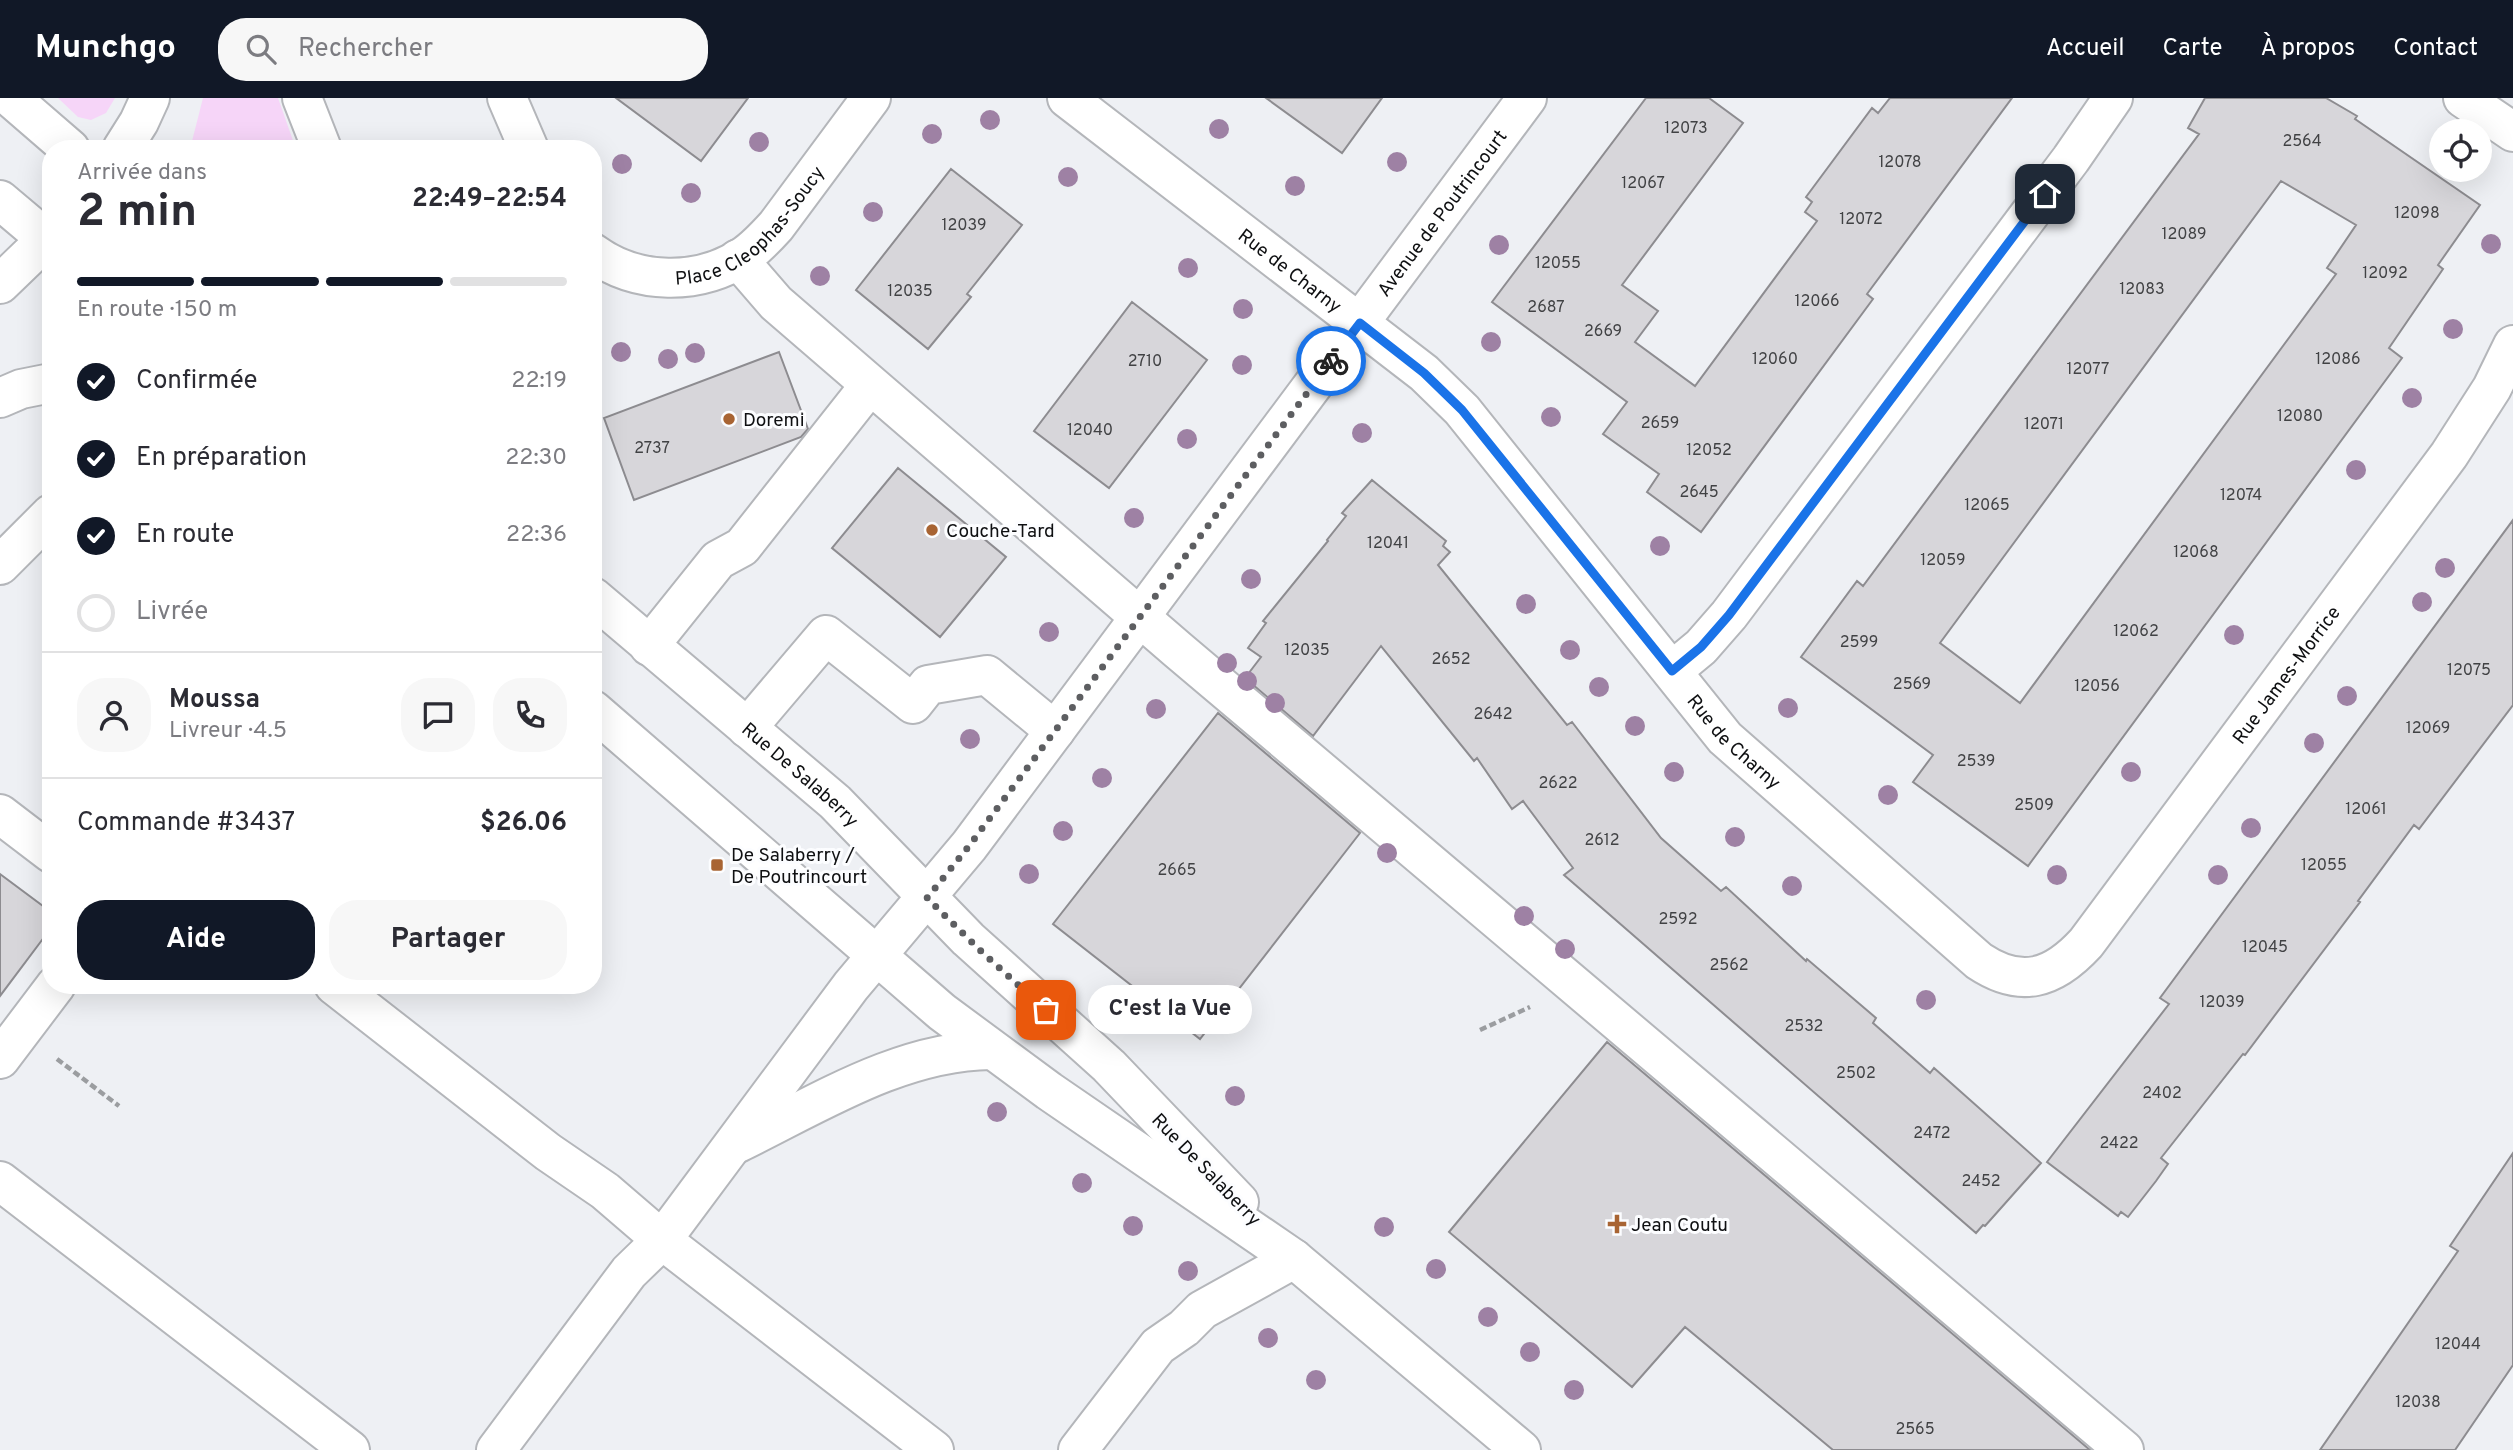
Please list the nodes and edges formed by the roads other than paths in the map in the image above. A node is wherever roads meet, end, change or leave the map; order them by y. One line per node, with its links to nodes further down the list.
1 (10, 98): 11 (main road)
2 (150, 98): 12 (main road)
3 (302, 98): 13 (main road)
4 (507, 98): 14 (main road)
5 (871, 98): 19 (main road, Place Cleophas-Soucy)
6 (1067, 98): 21 (main road, Rue de Charny)
7 (1527, 98): 21 (main road, Avenue de Poutrincourt)
8 (2113, 98): 32 (main road)
9 (2463, 98): 10 (main road)
10 (2513, 132)
11 (59, 140)
12 (128, 140)
13 (318, 140)
14 (525, 140)
15 (0, 200): 16 (main road)
16 (42, 233)
17 (42, 246): 20 (main road)
18 (602, 258): 19 (main road, Place Cleophas-Soucy)
19 (738, 259): 24 (main road)
20 (0, 285)
21 (1360, 323): 30 (main road, Avenue de Poutrincourt); 32 (main road, Rue de Charny)
22 (2513, 345): 40 (main road, Rue James-Morrice)
23 (42, 385): 25 (main road)
24 (870, 385): 30 (main road); 31 (main road)
25 (0, 398)
26 (42, 523): 28 (main road)
27 (42, 555): 28 (main road)
28 (5, 559)
29 (602, 605): 31 (main road, Rue De Salaberry)
30 (1141, 618): 35 (main road, Avenue de Poutrincourt); 54 (main road)
31 (649, 646): 34 (main road, Rue De Salaberry)
32 (1672, 671): 40 (main road, Rue de Charny)
33 (602, 718): 39 (main road, Rue De Salaberry)
34 (747, 728): 35 (main road); 38 (main road, Rue De Salaberry)
35 (1055, 731): 38 (main road, Avenue de Poutrincourt)
36 (0, 814): 37 (main road)
37 (42, 846)
38 (927, 898): 39 (main road, Avenue de Poutrincourt); 48 (main road, Rue De Salaberry)
39 (879, 955): 43 (main road, Rue De Salaberry); 45 (main road, Avenue de Poutrincourt)
40 (2033, 977)
41 (49, 994): 44 (main road)
42 (346, 994): 47 (main road)
43 (991, 1050): 45 (main road); 48 (main road, Rue De Salaberry)
44 (0, 1059)
45 (733, 1145): 47 (main road, Avenue de Poutrincourt)
46 (0, 1181): 49 (main road)
47 (663, 1240): 50 (main road, Avenue de Poutrincourt); 51 (main road)
48 (1294, 1259): 52 (main road); 53 (main road, Rue De Salaberry)
49 (350, 1450)
50 (496, 1450)
51 (934, 1450)
52 (1078, 1450)
53 (1521, 1450)
54 (2124, 1450)

